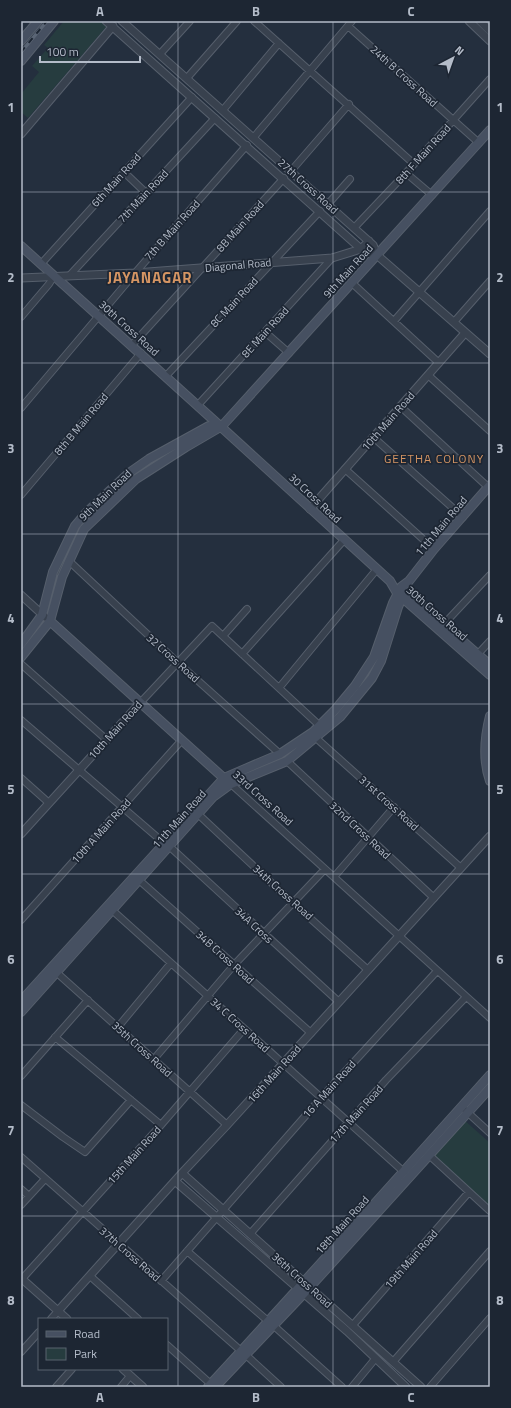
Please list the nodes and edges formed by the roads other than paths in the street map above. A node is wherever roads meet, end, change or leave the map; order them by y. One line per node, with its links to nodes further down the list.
1 (38, 21): 13 (main road)
2 (54, 21): 17 (main road)
3 (106, 21): 11 (street, 27th Cross Road)
4 (122, 21): 16 (street, 27th Cross Road)
5 (190, 21): 16 (street)
6 (237, 21): 19 (street)
7 (254, 21): 15 (street)
8 (469, 21): 14 (street)
9 (480, 21): 12 (street)
10 (350, 23): 18 (street); 25 (street, 24th B Cross Road)
11 (112, 26): 21 (street, 27th Cross Road); 27 (street)
12 (490, 31)
13 (21, 41)
14 (490, 41)
15 (279, 43): 18 (street); 23 (street)
16 (160, 54): 19 (street, 27th Cross Road)
17 (21, 61)
18 (310, 70): 22 (street); 28 (street)
19 (187, 78): 23 (street, 27th Cross Road)
20 (490, 78): 25 (street, 8th F Main Road)
21 (192, 97): 24 (street, 27th Cross Road); 33 (street, 6th Main Road)
22 (349, 104): 31 (street); 32 (street)
23 (223, 110): 28 (street, 27th Cross Road)
24 (215, 118): 30 (street, 27th Cross Road); 37 (street, 7th Main Road)
25 (453, 120): 29 (street, 24th B Cross Road); 31 (street, 8th F Main Road)
26 (490, 130): 29 (main road, 9th Main Road)
27 (21, 134)
28 (254, 137): 32 (street, 27th Cross Road)
29 (479, 143): 38 (main road, 9th Main Road)
30 (247, 146): 35 (street, 27th Cross Road); 51 (street, 7th B Main Road)
31 (414, 164): 34 (street, 8th F Main Road)
32 (291, 171): 39 (street, 27th Cross Road)
33 (124, 172): 37 (street); 49 (street, 6th Main Road)
34 (406, 173): 38 (street); 42 (street, 8th F Main Road)
35 (284, 178): 40 (street, 27th Cross Road); 50 (street, 8B Main Road)
36 (350, 179): 39 (street)
37 (146, 192): 52 (street, 7th Main Road)
38 (432, 195): 46 (main road, 9th Main Road)
39 (328, 204): 42 (street, 27th Cross Road)
40 (320, 211): 45 (street, 27th Cross Road); 48 (street, 8C Main Road)
41 (490, 211): 57 (street)
42 (354, 228): 43 (street, 27th Cross Road)
43 (368, 241): 45 (street); 46 (street, 27th Cross Road)
44 (21, 246): 49 (main road, 30th Cross Road)
45 (361, 249): 46 (street); 47 (street, Diagonal Road)
46 (377, 255): 56 (main road, 9th Main Road); 57 (street, 27th Cross Road)
47 (332, 258): 48 (street, Diagonal Road); 62 (street, 8E Main Road)
48 (272, 262): 50 (street, Diagonal Road); 70 (street, 8C Main Road)
49 (41, 264): 53 (main road, 30th Cross Road)
50 (202, 268): 51 (street, Diagonal Road); 64 (street, 8B Main Road)
51 (135, 272): 52 (street, Diagonal Road); 58 (street, 7th B Main Road)
52 (70, 275): 53 (street, Diagonal Road)
53 (54, 276): 54 (street, Diagonal Road); 58 (main road, 30th Cross Road); 59 (street)
54 (21, 278)
55 (490, 282): 61 (street)
56 (352, 283): 60 (street); 67 (main road, 9th Main Road)
57 (419, 292): 60 (street); 61 (street, 27th Cross Road)
58 (99, 316): 64 (main road, 30th Cross Road); 73 (street, 7th B Main Road)
59 (21, 317)
60 (394, 321): 68 (street)
61 (454, 322): 63 (street, 27th Cross Road)
62 (264, 332): 67 (street); 71 (street, 8E Main Road)
63 (465, 333): 65 (street, 27th Cross Road); 68 (street, 10th Main Road)
64 (132, 345): 66 (main road, 30th Cross Road)
65 (489, 352)
66 (141, 353): 70 (main road, 30th Cross Road); 79 (street, 8th B Main Road)
67 (289, 353): 74 (main road, 9th Main Road)
68 (439, 363): 69 (street, 10th Main Road)
69 (428, 375): 72 (street, 10th Main Road); 75 (street)
70 (166, 376): 71 (main road, 30th Cross Road)
71 (198, 405): 74 (main road, 30th Cross Road)
72 (400, 406): 76 (street, 10th Main Road); 78 (street)
73 (21, 408)
74 (222, 426): 80 (main road, 30 Cross Road); 84 (main road, 9th Main Road); 90 (main road, 9th Main Road)
75 (490, 431)
76 (373, 437): 77 (street, 10th Main Road); 81 (street)
77 (344, 469): 80 (street, 10th Main Road); 83 (street)
78 (489, 486): 81 (main road, 11th Main Road)
79 (21, 495)
80 (310, 509): 82 (main road, 30 Cross Road)
81 (463, 517): 83 (main road, 11th Main Road)
82 (344, 540): 85 (main road, 30 Cross Road); 96 (street)
83 (434, 550): 87 (main road, 11th Main Road)
84 (69, 561): 91 (main road, 9th Main Road); 99 (street, 32 Cross Road)
85 (377, 569): 87 (main road, 30 Cross Road); 103 (street)
86 (490, 575): 92 (street)
87 (400, 591): 92 (main road, 30th Cross Road); 102 (main road, 30th Cross Road); 107 (main road, 11th Main Road); 108 (main road, 11th Main Road)
88 (21, 595): 90 (street, 33rd Cross Road)
89 (247, 608): 93 (street)
90 (42, 615): 91 (street, 33rd Cross Road); 95 (main road, 9th Main Road)
91 (50, 621): 98 (main road, 9th Main Road); 104 (main road, 33rd Cross Road)
92 (444, 624): 97 (main road, 30th Cross Road)
93 (223, 636): 96 (street); 99 (street, 10th Main Road)
94 (490, 641): 97 (street)
95 (21, 644)
96 (242, 654): 103 (street)
97 (478, 654): 101 (main road, 30th Cross Road)
98 (21, 657)
99 (177, 662): 104 (street, 10th Main Road); 111 (street, 32 Cross Road)
100 (21, 664): 109 (street)
101 (490, 665)
102 (490, 674)
103 (279, 688): 107 (street)
104 (140, 703): 109 (street, 10th Main Road); 110 (main road, 33rd Cross Road)
105 (490, 716): 116 (main road)
106 (21, 720): 113 (street)
107 (320, 726): 111 (main road, 11th Main Road)
108 (316, 738): 112 (main road, 11th Main Road); 120 (street, 31st Cross Road)
109 (107, 740): 113 (street, 10th Main Road)
110 (181, 741): 115 (main road, 33rd Cross Road); 119 (street, 10th A Main Road)
111 (280, 754): 115 (main road, 11th Main Road)
112 (287, 762): 117 (main road, 11th Main Road); 124 (street, 32nd Cross Road)
113 (80, 769): 118 (street, 10th Main Road); 119 (street)
114 (21, 778): 118 (street)
115 (224, 778): 117 (main road, 33rd Cross Road); 125 (main road, 11th Main Road)
116 (490, 781)
117 (231, 784): 121 (main road, 11th Main Road); 127 (street, 33rd Cross Road)
118 (49, 803): 122 (street, 10th Main Road)
119 (123, 806): 125 (street); 133 (street, 10th A Main Road)
120 (394, 807): 124 (street); 126 (street, 31st Cross Road)
121 (198, 814): 125 (main road, 11th Main Road); 131 (street, 34th Cross Road)
122 (21, 834)
123 (490, 836): 126 (street, 16th Main Road)
124 (369, 837): 128 (street); 130 (street, 32nd Cross Road)
125 (166, 845): 129 (main road, 11th Main Road); 134 (street, 34A Cross); 144 (main road, 11th Main Road)
126 (461, 868): 130 (street, 16th Main Road)
127 (325, 869): 128 (street, 33rd Cross Road); 131 (street)
128 (334, 877): 135 (street, 33rd Cross Road)
129 (139, 880): 132 (main road, 11th Main Road); 137 (street, 34B Cross Road)
130 (434, 898): 135 (street, 16th Main Road)
131 (292, 902): 134 (street); 138 (street, 34th Cross Road)
132 (112, 910): 136 (street, 34 C Cross Road); 140 (main road, 11th Main Road)
133 (21, 920)
134 (264, 934): 137 (street); 145 (street, 34A Cross)
135 (399, 936): 138 (street, 16th Main Road); 139 (street, 33rd Cross Road)
136 (171, 963): 141 (street, 34 C Cross Road); 148 (street)
137 (234, 965): 141 (street); 150 (street, 34B Cross Road)
138 (368, 970): 145 (street, 16th Main Road)
139 (437, 971): 142 (street, 33rd Cross Road); 158 (street, 16 A Main Road)
140 (56, 972): 143 (street, 35th Cross Road); 146 (main road, 11th Main Road)
141 (208, 996): 149 (street, 34 C Cross Road); 152 (street)
142 (466, 997): 147 (street, 33rd Cross Road); 162 (street, 17th Main Road)
143 (88, 1000): 148 (street, 35th Cross Road); 151 (street)
144 (21, 1001)
145 (339, 1002): 150 (street, 16th Main Road)
146 (21, 1012)
147 (490, 1018)
148 (118, 1027): 152 (street, 35th Cross Road)
149 (244, 1029): 153 (street, 34 C Cross Road); 157 (street, 15th Main Road)
150 (311, 1033): 153 (street, 16th Main Road)
151 (55, 1037): 154 (street); 159 (street)
152 (154, 1060): 157 (street, 35th Cross Road)
153 (283, 1064): 158 (street, 34 C Cross Road); 164 (street, 16th Main Road)
154 (21, 1076)
155 (490, 1076): 161 (main road, 18th Main Road)
156 (490, 1088): 161 (main road, 18th Main Road)
157 (190, 1092): 163 (street, 15th Main Road); 164 (street, 35th Cross Road)
158 (321, 1098): 162 (street, 34 C Cross Road); 176 (street, 16 A Main Road)
159 (131, 1100): 160 (street); 163 (street)
160 (21, 1105)
161 (465, 1110): 165 (street); 166 (main road, 18th Main Road); 168 (main road, 18th Main Road)
162 (348, 1122): 168 (street, 34 C Cross Road); 180 (street, 17th Main Road)
163 (161, 1125): 178 (street, 15th Main Road)
164 (227, 1125): 169 (street, 16th Main Road)
165 (490, 1133)
166 (429, 1155): 173 (street); 187 (main road, 18th Main Road)
167 (21, 1157): 170 (street, 37th Cross Road)
168 (404, 1172): 187 (main road, 18th Main Road)
169 (182, 1173): 171 (street, 16th Main Road); 176 (street, 36th Cross Road)
170 (45, 1178): 174 (street); 178 (street, 37th Cross Road)
171 (175, 1181): 179 (street, 36th Cross Road); 181 (street, 16th Main Road)
172 (21, 1189): 174 (street)
173 (469, 1192): 177 (street); 195 (street, 19th Main Road)
174 (29, 1196): 175 (street)
175 (21, 1205)
176 (222, 1210): 179 (street, 16 A Main Road); 180 (street, 36th Cross Road)
177 (490, 1211)
178 (82, 1212): 181 (street, 37th Cross Road); 185 (street, 15th Main Road)
179 (217, 1217): 182 (street); 188 (street, 36th Cross Road)
180 (250, 1234): 187 (street, 36th Cross Road)
181 (119, 1244): 184 (street, 16th Main Road); 186 (street, 37th Cross Road)
182 (187, 1251): 186 (street); 194 (street)
183 (490, 1251): 201 (street)
184 (90, 1276): 189 (street, 16th Main Road); 192 (street)
185 (21, 1279): 189 (street)
186 (161, 1281): 199 (street, 37th Cross Road)
187 (307, 1285): 188 (main road, 18th Main Road); 195 (street, 36th Cross Road)
188 (301, 1292): 194 (main road, 18th Main Road); 200 (street, 36th Cross Road)
189 (58, 1311): 190 (street); 191 (street)
190 (52, 1318)
191 (66, 1318)
192 (137, 1318)
193 (490, 1318): 214 (street)
194 (272, 1324): 199 (main road, 18th Main Road); 210 (street)
195 (353, 1325): 201 (street, 36th Cross Road)
196 (38, 1333): 198 (street)
197 (168, 1346): 205 (street)
198 (21, 1352)
199 (243, 1352): 205 (main road, 18th Main Road); 209 (street, 37th Cross Road)
200 (375, 1359): 211 (street); 212 (street, 36th Cross Road)
201 (393, 1362): 213 (street, 36th Cross Road)
202 (71, 1370): 206 (street)
203 (124, 1370): 204 (street)
204 (130, 1376): 207 (street); 208 (street)
205 (212, 1386)
206 (56, 1387)
207 (121, 1387)
208 (143, 1387)
209 (281, 1387)
210 (342, 1387)
211 (352, 1387)
212 (406, 1387)
213 (421, 1387)
214 (430, 1387)

